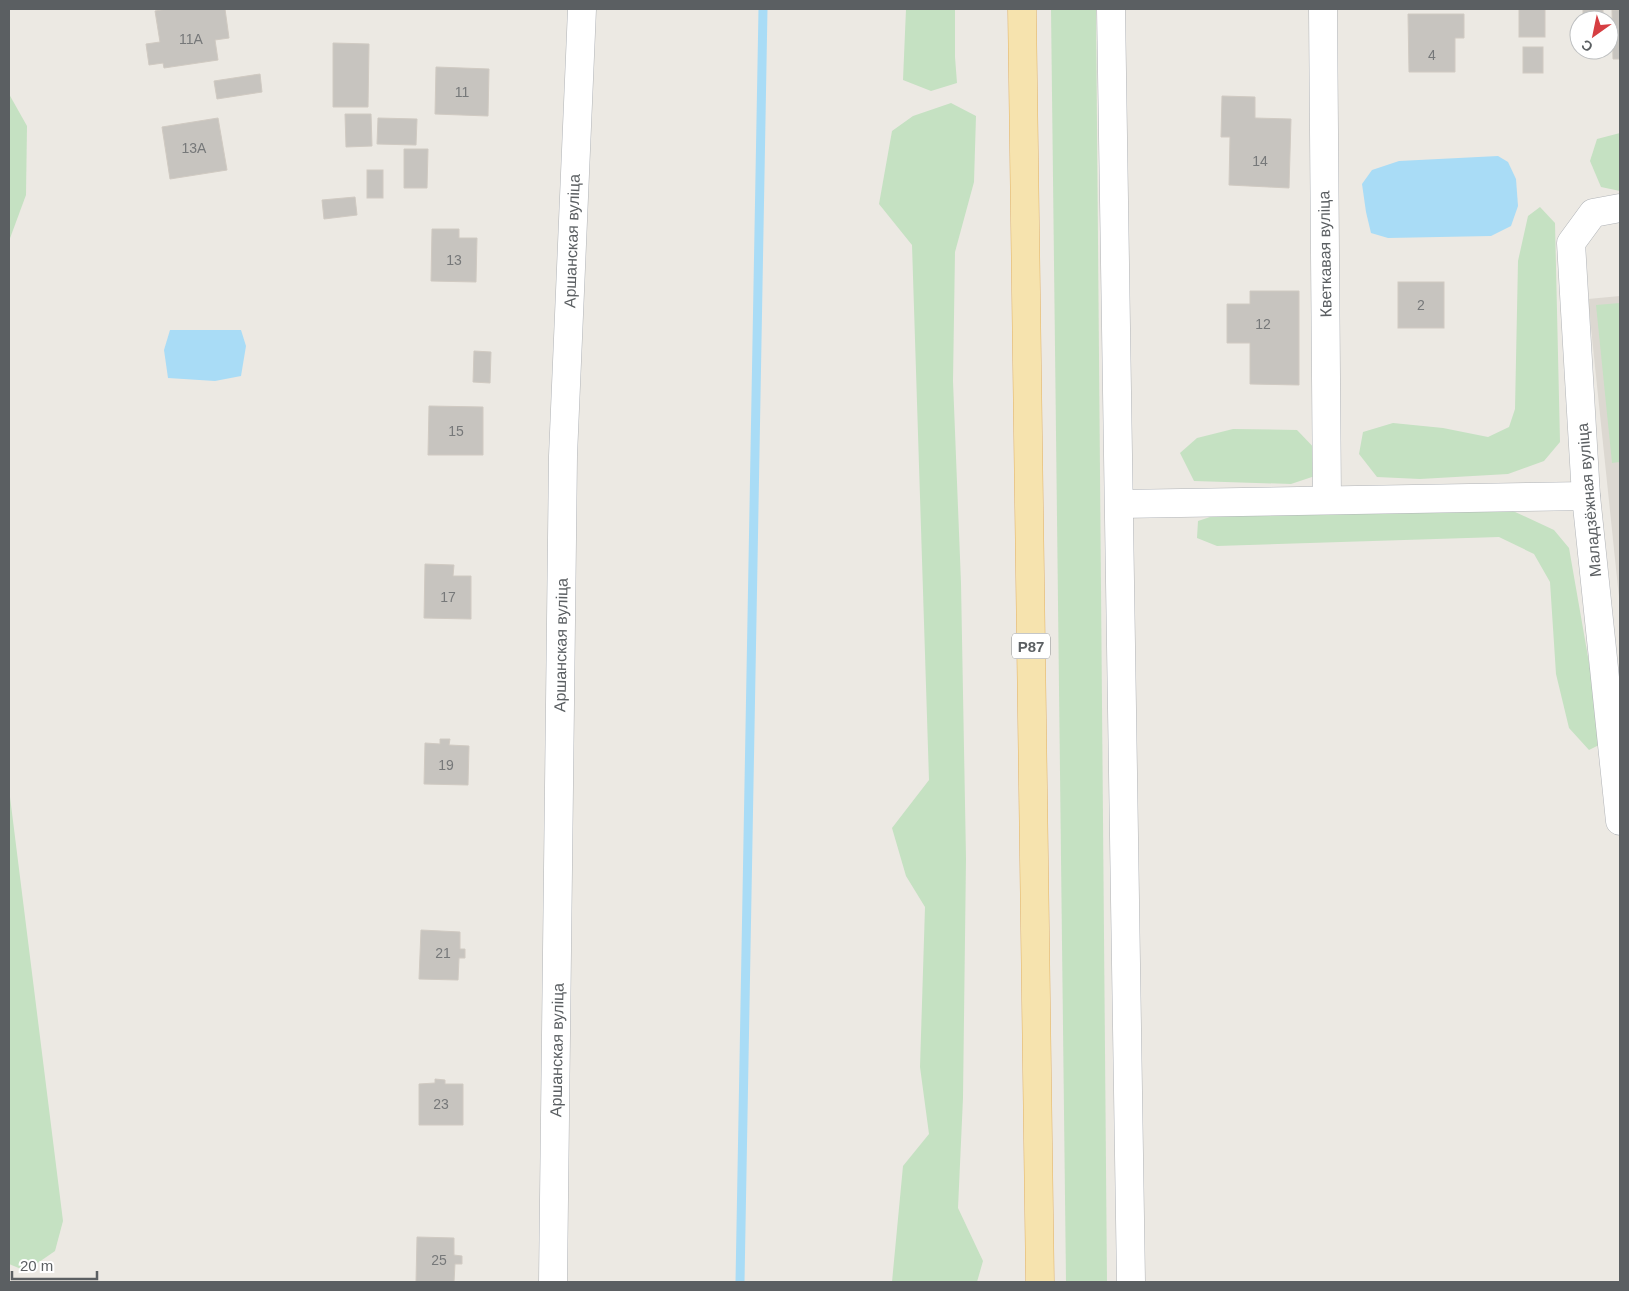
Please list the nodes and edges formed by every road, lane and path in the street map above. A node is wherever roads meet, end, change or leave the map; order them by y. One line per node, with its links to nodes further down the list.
1 (582, 9): 10 (street, Аршанская вуліца)
2 (1022, 9): 11 (main road, Р87)
3 (1111, 9): 8 (street)
4 (1323, 9): 7 (street, Кветкавая вуліца)
5 (1620, 208): 6 (street, Маладзёжная вуліца)
6 (1586, 496): 7 (street); 9 (street, Маладзёжная вуліца)
7 (1327, 499): 8 (street)
8 (1120, 504): 12 (street)
9 (1620, 821)
10 (553, 1282)
11 (1040, 1282)
12 (1131, 1282)

